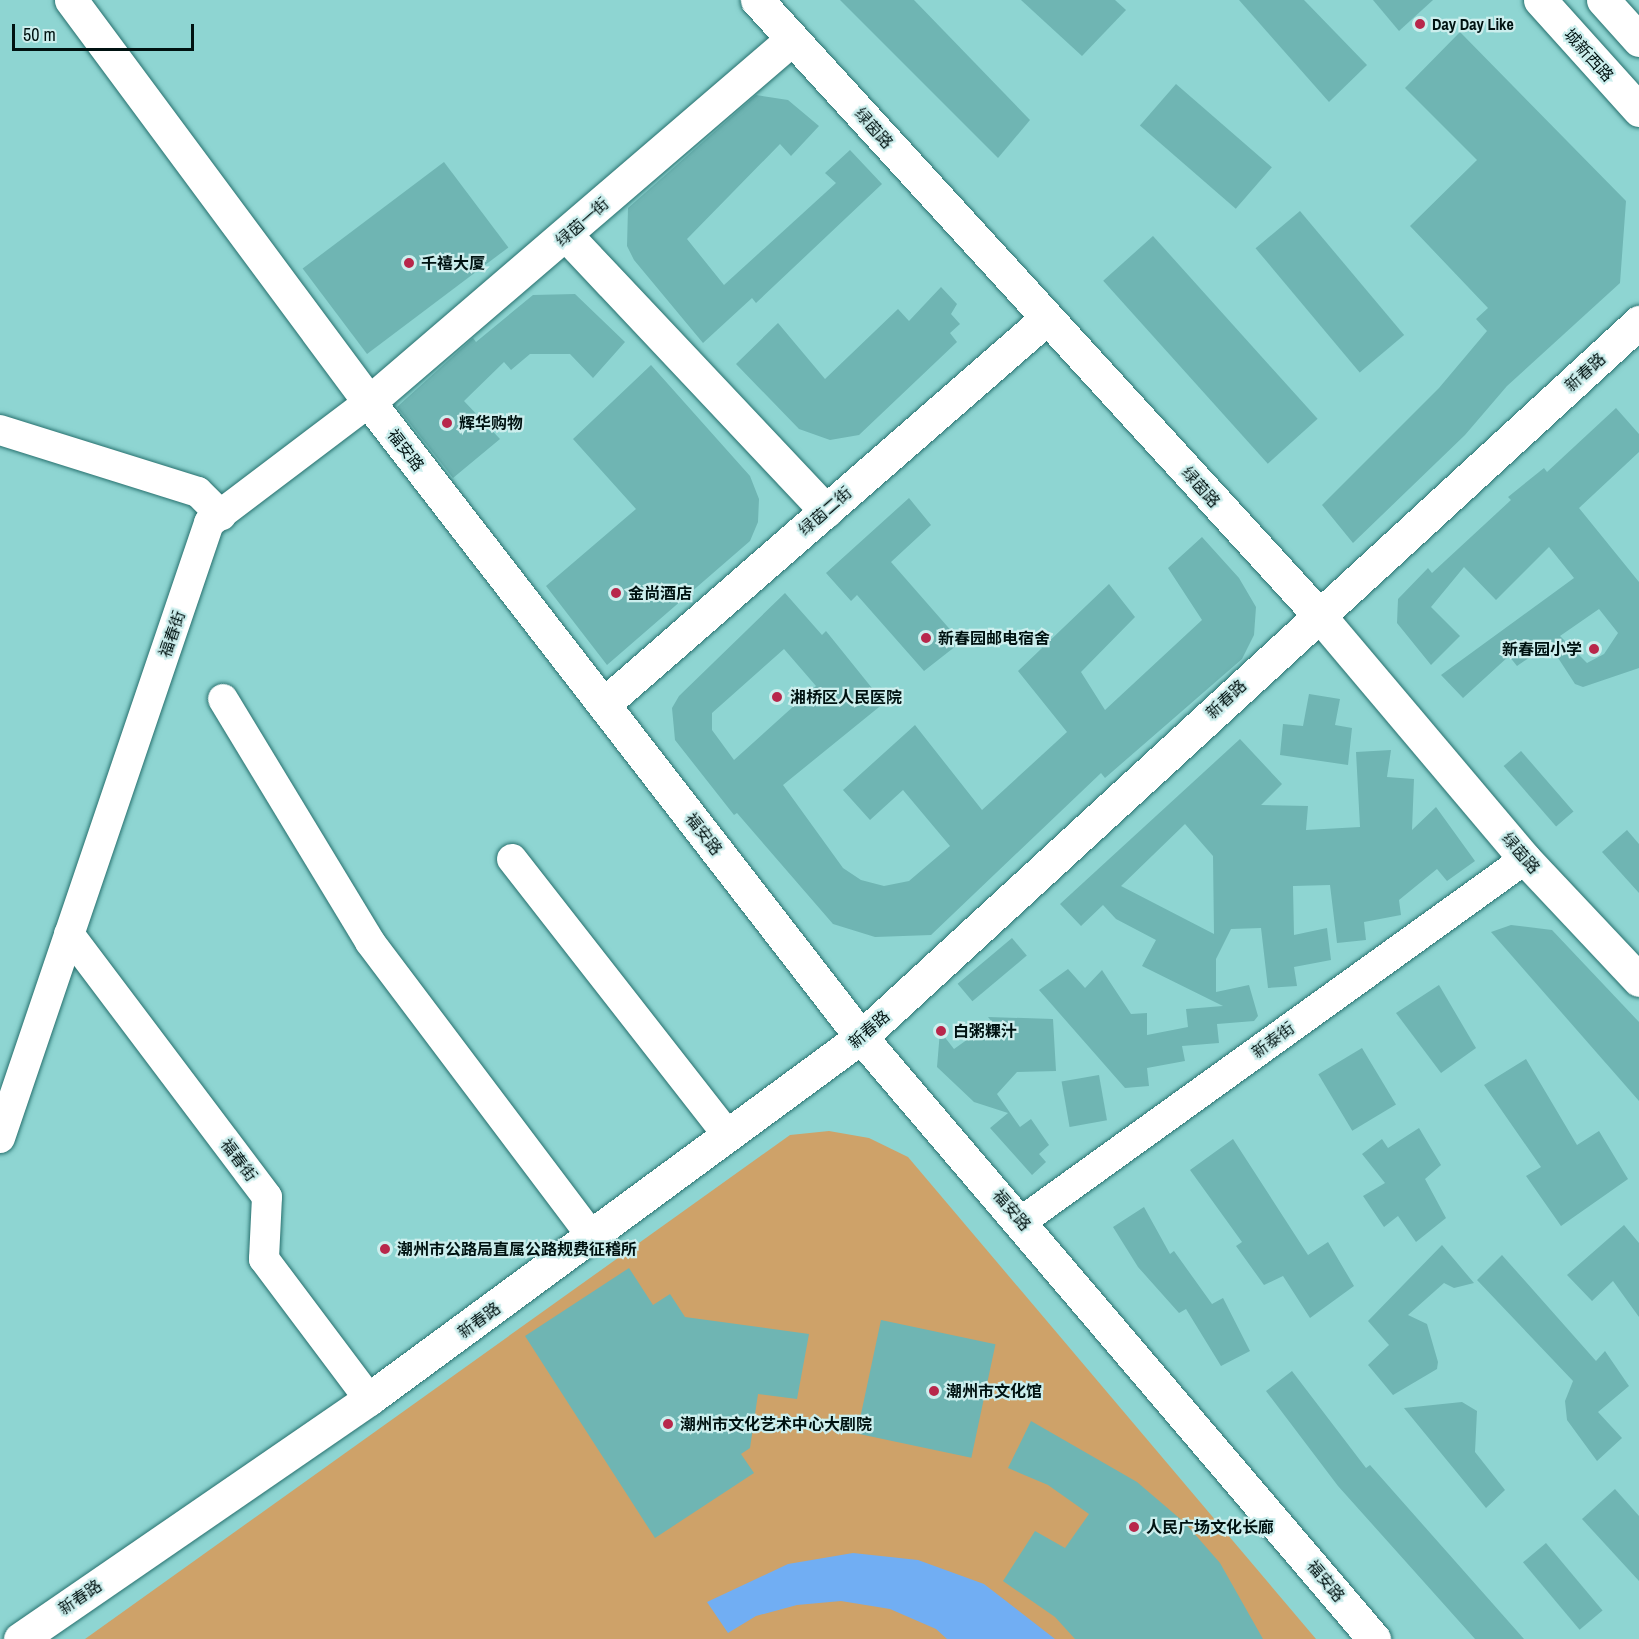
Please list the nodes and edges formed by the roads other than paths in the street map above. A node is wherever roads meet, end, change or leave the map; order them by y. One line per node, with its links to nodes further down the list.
1 (71, 0): 11 (street, 福安路)
2 (757, 0): 5 (street, 绿茵路)
3 (1540, 0): 7 (street, 城新西路)
4 (1603, 0): 6 (street)
5 (792, 39): 8 (street, 绿茵一街); 9 (street, 绿茵路)
6 (1639, 40)
7 (1639, 110)
8 (567, 236): 11 (street, 绿茵一街); 13 (street)
9 (1047, 318): 13 (street, 绿茵二街); 15 (street, 绿茵路)
10 (1639, 322): 15 (street, 新春路)
11 (369, 402): 14 (street, 福春街); 17 (street, 福安路)
12 (0, 430): 14 (street)
13 (826, 511): 17 (street, 绿茵二街)
14 (221, 515): 20 (street, 福春街)
15 (1318, 614): 18 (street, 绿茵路); 22 (street, 新春路)
16 (223, 699): 26 (street)
17 (604, 704): 22 (street, 福安路)
18 (1525, 858): 21 (street, 绿茵路); 25 (street, 新泰街)
19 (512, 859): 23 (street)
20 (69, 934): 24 (street, 福春街); 27 (street, 福春街)
21 (1639, 980)
22 (861, 1037): 23 (street, 新春路); 25 (street, 福安路)
23 (729, 1135): 26 (street, 新春路)
24 (0, 1138)
25 (1022, 1221): 29 (street, 福安路)
26 (592, 1237): 27 (street, 新春路)
27 (369, 1399): 28 (street, 新春路)
28 (20, 1639)
29 (1374, 1639)

